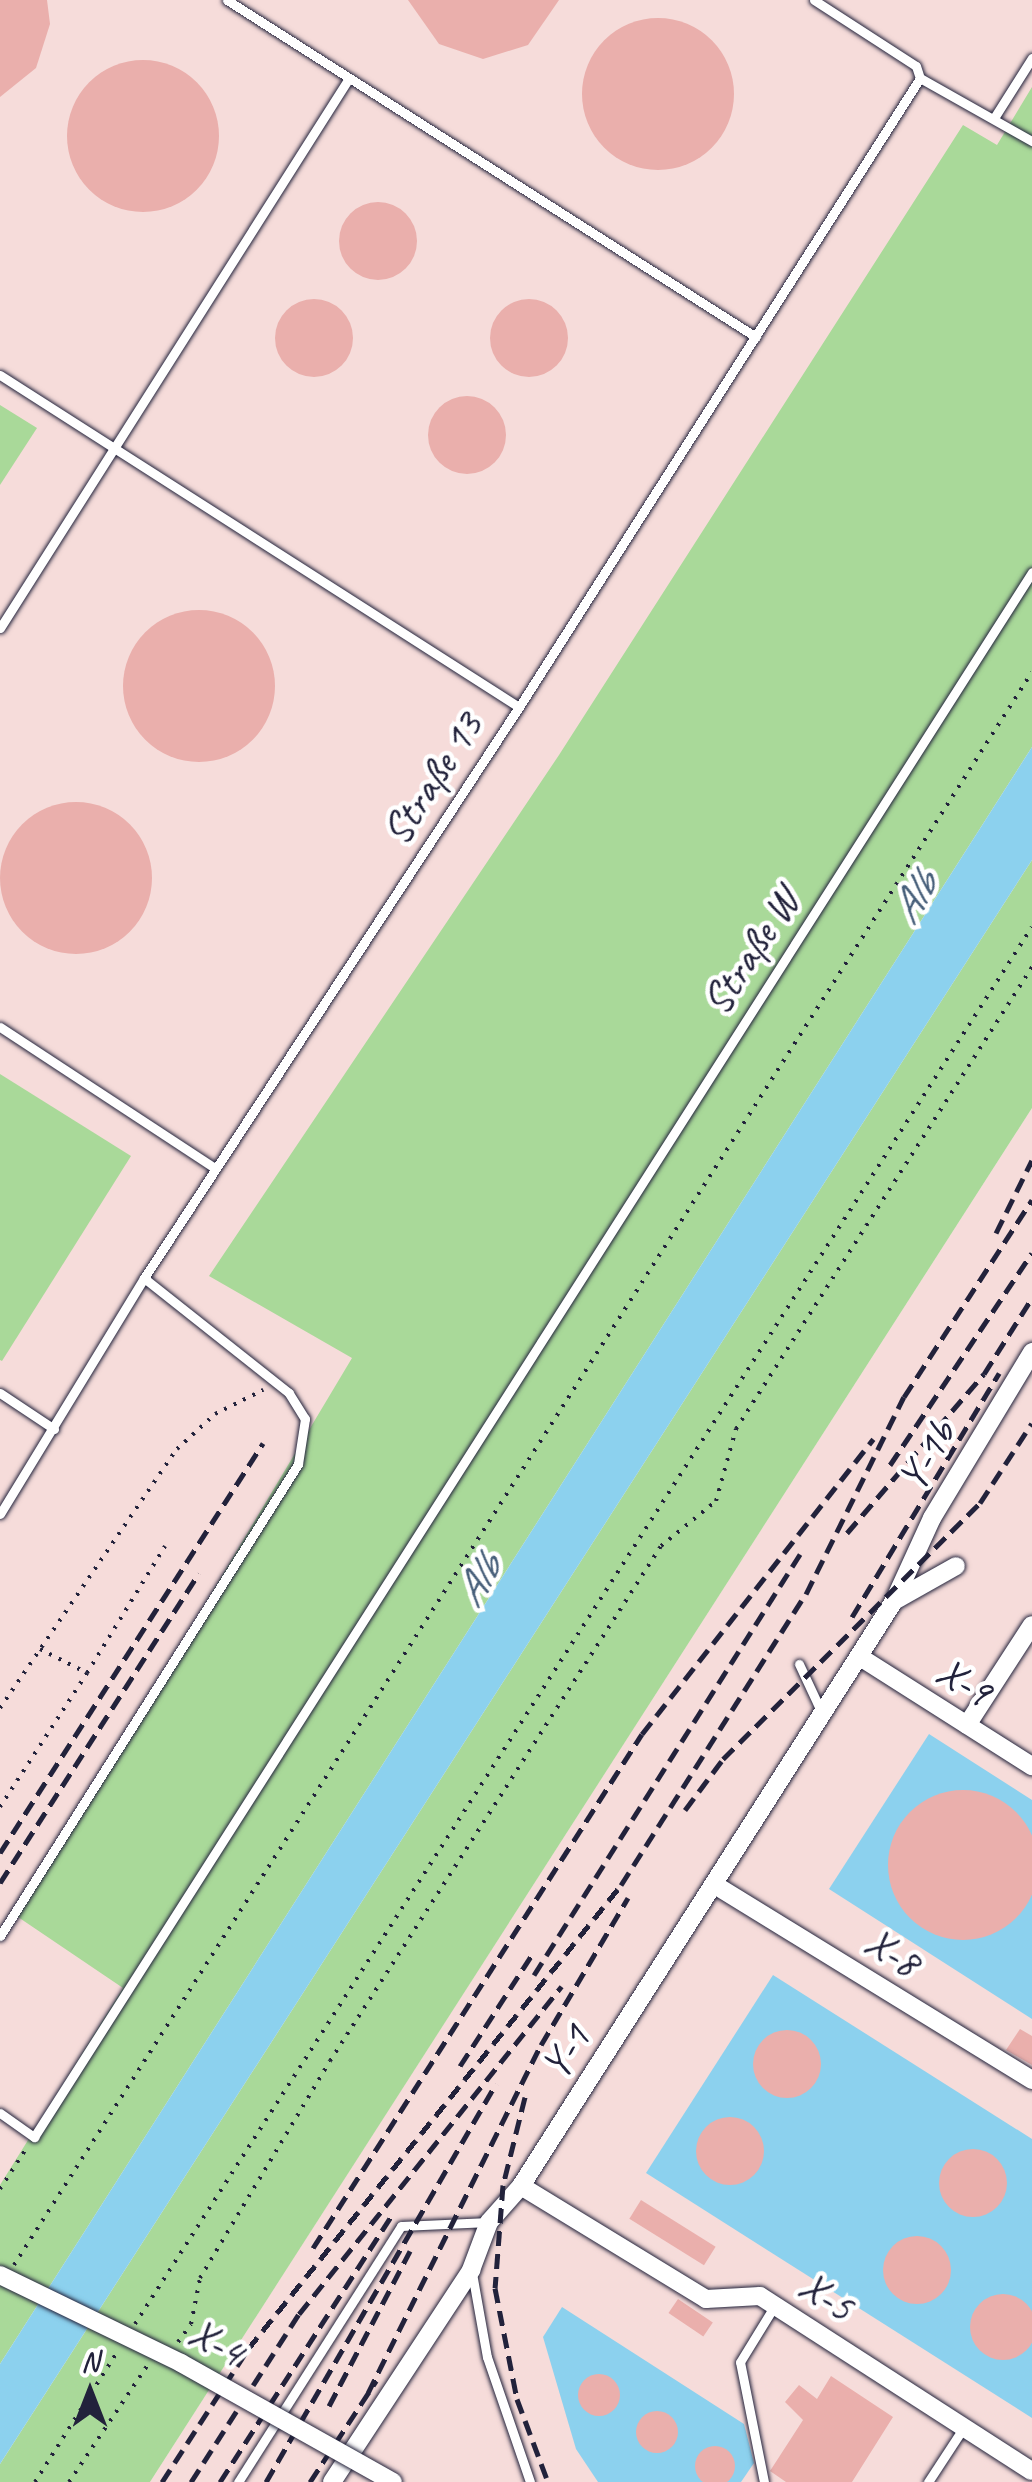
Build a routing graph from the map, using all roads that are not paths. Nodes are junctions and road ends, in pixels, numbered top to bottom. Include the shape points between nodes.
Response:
1 (227, 0) edge
2 (814, 0) edge
3 (1032, 58) edge
4 (349, 78) junction
5 (920, 78) junction
6 (994, 118) junction
7 (1032, 142) edge
8 (756, 337) junction
9 (0, 375) edge
10 (116, 450) junction
11 (1032, 572) edge
12 (0, 628) edge
13 (519, 708) junction
14 (0, 1027) edge
15 (215, 1168) junction
16 (144, 1278) junction
17 (1032, 1352) edge
18 (0, 1393) edge
19 (54, 1428) junction
20 (0, 1514) edge
21 (956, 1566) dead end
22 (894, 1601) junction
23 (1032, 1625) edge
24 (860, 1657) junction
25 (800, 1664) dead end
26 (823, 1715) junction
27 (967, 1725) junction
28 (1032, 1766) edge
29 (716, 1884) junction
30 (0, 1936) edge
31 (1032, 2080) edge
32 (0, 2113) edge
33 (521, 2186) junction
34 (489, 2222) junction
35 (471, 2270) junction
36 (5, 2273) edge
37 (775, 2305) junction
38 (964, 2427) junction
39 (1032, 2471) edge
40 (238, 2482) edge
41 (332, 2482) edge
42 (393, 2482) edge
43 (530, 2482) edge
44 (764, 2482) edge
45 (928, 2482) edge

1 - 4 lane
2 - 5 lane via 916,66
3 - 6 lane
4 - 8 lane
4 - 10 lane
5 - 6 lane
5 - 8 lane, Straße 13
6 - 7 lane
8 - 13 lane, Straße 13
9 - 10 lane
10 - 12 lane
10 - 13 lane
11 - 32 lane, Straße W via 34,2137
13 - 15 lane, Straße 13
14 - 15 lane
15 - 16 lane, Straße 13
16 - 19 lane, Straße 13
16 - 30 lane via 289,1392 305,1419 298,1464
17 - 22 street, Y-1b via 932,1518
18 - 19 lane
19 - 20 lane, Straße 13
21 - 22 street, Y-1b
22 - 24 street, Y-1b
23 - 27 street
24 - 26 street, Y-1
24 - 27 street, X-9
25 - 26 lane
26 - 29 street, Y-1
27 - 28 street, X-9
29 - 31 street, X-8
29 - 33 street, Y-1
33 - 34 street, Y-1
33 - 37 street, X-5 via 706,2299 760,2296
34 - 35 street, Y-1
34 - 40 lane via 401,2226
35 - 41 street, Y-1
35 - 43 lane via 488,2358
36 - 42 street, X-4, bridge
37 - 38 street, X-5
37 - 44 lane via 740,2362
38 - 39 street, X-5
38 - 45 lane

